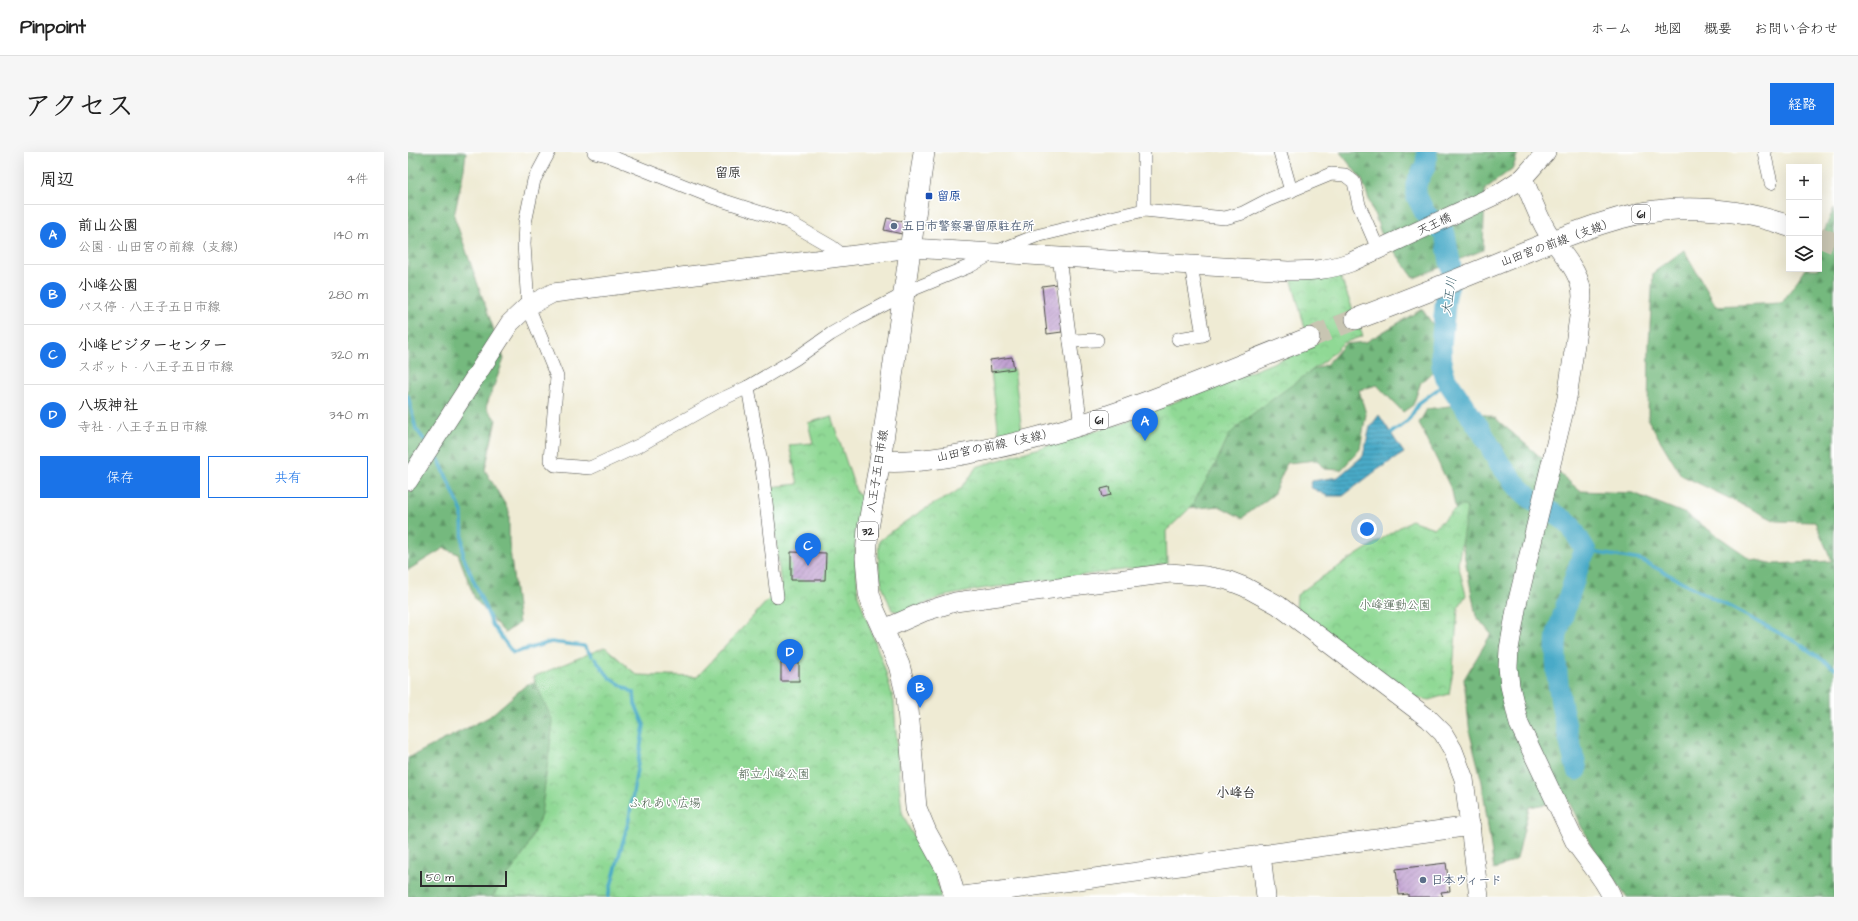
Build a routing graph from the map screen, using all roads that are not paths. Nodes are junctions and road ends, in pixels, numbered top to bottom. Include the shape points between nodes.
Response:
1 (549, 152) edge
2 (594, 152) edge
3 (924, 152) edge
4 (1144, 152) edge
5 (1280, 152) edge
6 (1546, 152) edge
7 (1764, 152) edge
8 (1523, 178) junction
9 (1771, 183) dead end
10 (1291, 191) junction
11 (1144, 210) junction
12 (1786, 225) edge
13 (1042, 234) junction
14 (1554, 241) junction
15 (1386, 246) junction
16 (911, 248) junction
17 (993, 253) junction
18 (844, 256) junction
19 (1051, 256) junction
20 (1191, 265) junction
21 (904, 294) junction
22 (528, 306) junction
23 (1356, 319) tunnel mouth
24 (1309, 338) tunnel mouth
25 (1178, 339) dead end
26 (1097, 340) dead end
27 (1070, 341) junction
28 (748, 387) junction
29 (1081, 426) junction
30 (880, 461) junction
31 (408, 481) edge
32 (777, 597) dead end
33 (882, 630) junction
34 (1471, 826) junction
35 (1261, 854) junction
36 (955, 897) edge
37 (1266, 897) edge
38 (1479, 897) edge
39 (1612, 897) edge

1 - 22 street via 534,180 525,223
2 - 18 street via 712,197 787,221
3 - 16 main road, 八王子五日市線 / 32
4 - 11 street
5 - 10 street
6 - 8 street, 天王橋
7 - 9 street
8 - 14 street via 1544,226
8 - 15 street, 天王橋 via 1504,191
10 - 11 street via 1243,213 1224,218
10 - 15 street via 1331,174 1345,175 1354,182 1359,205
11 - 13 street
12 - 14 main road, 山田宮の前線（支線） / 61 via 1724,210 1662,210 1622,218
13 - 17 street
13 - 19 street via 1039,244
14 - 23 main road, 山田宮の前線（支線） / 61
14 - 39 street via 1575,274 1582,290 1582,297 1567,398 1512,626 1508,649 1510,686 1519,724 1572,835 1585,857 1601,876
15 - 20 street, 天王橋 via 1344,265 1319,270 1288,271
16 - 17 street, 天王橋
16 - 18 street, 天王橋
16 - 21 main road, 八王子五日市線 / 32
17 - 19 street, 天王橋
17 - 21 street via 970,266
18 - 22 street, 天王橋 via 558,292 544,296
19 - 20 street, 天王橋
19 - 27 street
20 - 25 street via 1203,335
21 - 28 street via 831,334
21 - 30 main road, 八王子五日市線 / 32
22 - 28 street via 557,377 550,460 555,465 590,468 640,445
22 - 31 street, 天王橋 via 512,320
24 - 29 main road, 山田宮の前線（支線） / 61
26 - 27 street
27 - 29 street
28 - 32 street via 762,468
29 - 30 main road, 山田宮の前線（支線） / 61 via 970,453 917,461
30 - 33 main road, 八王子五日市線 / 32 via 868,528 866,558 870,593
33 - 34 street via 939,606 1021,592 1170,573 1227,580 1278,605 1429,719 1443,733 1464,779
33 - 36 main road, 八王子五日市線 / 32 via 900,665 907,697 916,808 948,872
34 - 35 street
34 - 38 street
35 - 36 street
35 - 37 street

